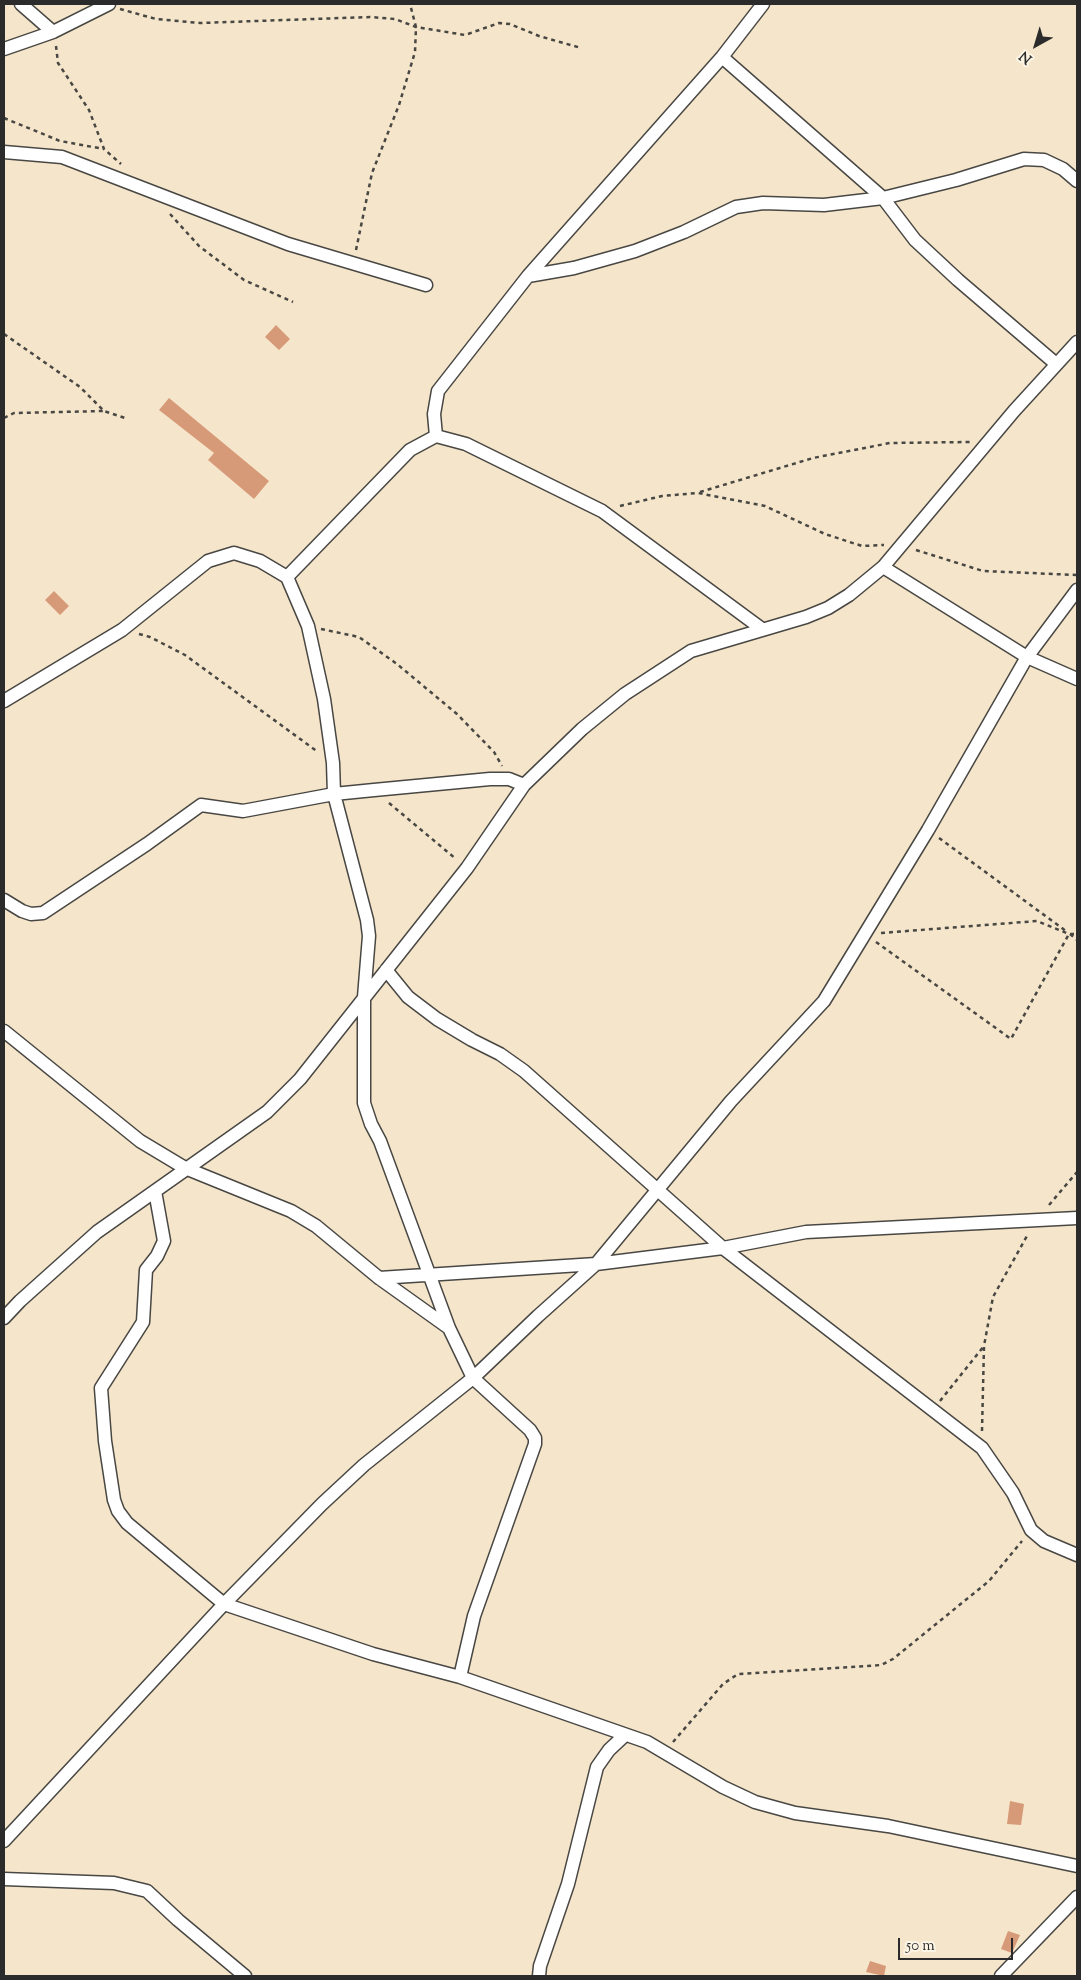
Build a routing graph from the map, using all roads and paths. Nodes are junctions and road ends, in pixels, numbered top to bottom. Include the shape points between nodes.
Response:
1 (21, 4) edge
2 (108, 4) edge
3 (410, 4) edge
4 (763, 4) edge
5 (416, 28) junction
6 (53, 32) junction
7 (581, 48) dead end
8 (4, 49) edge
9 (722, 58) junction
10 (4, 118) edge
11 (104, 149) dead end
12 (4, 152) edge
13 (1077, 181) edge
14 (882, 198) junction
15 (354, 264) junction
16 (528, 276) junction
17 (426, 285) dead end
18 (4, 334) edge
19 (1077, 342) edge
20 (1056, 363) junction
21 (104, 412) junction
22 (4, 418) edge
23 (128, 419) dead end
24 (436, 436) junction
25 (988, 442) junction
26 (698, 493) junction
27 (602, 511) junction
28 (902, 545) junction
29 (883, 568) junction
30 (1077, 575) edge
31 (287, 577) junction
32 (1077, 590) edge
33 (308, 626) junction
34 (762, 629) junction
35 (122, 630) junction
36 (1027, 657) junction
37 (1077, 679) edge
38 (4, 701) edge
39 (333, 763) junction
40 (509, 779) junction
41 (524, 785) junction
42 (374, 790) junction
43 (334, 794) junction
44 (928, 830) junction
45 (467, 868) junction
46 (4, 900) edge
47 (864, 934) junction
48 (1069, 934) junction
49 (1077, 934) edge
50 (1077, 940) edge
51 (386, 970) junction
52 (364, 997) junction
53 (4, 1031) edge
54 (186, 1168) junction
55 (1077, 1172) edge
56 (658, 1188) junction
57 (155, 1191) junction
58 (1077, 1218) edge
59 (1037, 1219) junction
60 (723, 1248) junction
61 (596, 1264) junction
62 (432, 1276) junction
63 (379, 1278) junction
64 (4, 1318) edge
65 (449, 1328) junction
66 (984, 1346) junction
67 (473, 1378) junction
68 (933, 1410) junction
69 (982, 1448) junction
70 (1031, 1530) junction
71 (1077, 1555) edge
72 (224, 1604) junction
73 (460, 1678) junction
74 (625, 1735) junction
75 (664, 1752) junction
76 (4, 1841) edge
77 (1077, 1866) edge
78 (4, 1879) edge
79 (1077, 1897) edge
80 (245, 1976) edge
81 (539, 1976) edge
82 (1001, 1976) edge

1 - 6 street
2 - 5 path via 156,19 200,23 370,17 395,20
2 - 6 street
3 - 5 path
4 - 9 street
5 - 7 path via 465,35 499,23 510,24
5 - 15 path via 415,52 399,105 372,173
6 - 8 street
9 - 14 street
9 - 16 street
10 - 11 path via 60,141
12 - 15 street via 62,157 288,244
13 - 14 street via 1063,169 1044,160 1024,159
14 - 16 street via 824,205 736,207 635,251 574,268
14 - 20 street via 915,240
15 - 17 street
16 - 24 street via 438,391 434,414
18 - 21 path via 80,387
19 - 20 street
20 - 25 street
21 - 22 path via 14,414
21 - 23 path
24 - 27 street via 466,444
24 - 31 street via 410,450
25 - 26 path via 890,444 813,458
25 - 28 street
26 - 27 path via 662,496
26 - 28 path via 765,506 825,534 862,546
27 - 34 street
28 - 29 street
28 - 30 path via 983,571
29 - 34 street via 828,608
29 - 36 street
31 - 33 street
31 - 35 street via 260,561 234,553 208,561
32 - 36 street
33 - 39 street via 324,699
33 - 40 path via 359,637 398,664 457,714 494,752
34 - 41 street via 691,651 671,662 582,729
35 - 38 street
35 - 39 path via 150,637 185,655
36 - 37 street
36 - 44 street
39 - 43 street
40 - 41 street
40 - 42 street
41 - 45 street
42 - 43 street
42 - 45 path
43 - 46 street via 253,810 201,805 43,913 31,914
43 - 52 street via 368,920
44 - 47 street
44 - 48 path
45 - 51 street
47 - 48 path via 1037,922
47 - 48 path via 1010,1039
47 - 56 street via 824,1001 730,1102
48 - 49 path
48 - 50 path
51 - 52 street
51 - 56 street via 408,997 436,1019 524,1071
52 - 54 street via 300,1079 267,1112
52 - 62 street via 364,1103
53 - 54 street via 116,1124
54 - 57 street
54 - 63 street via 291,1211 316,1226
55 - 59 path
56 - 60 street
56 - 61 street
57 - 64 street via 98,1232
57 - 72 street via 164,1242 146,1270 143,1322 101,1388 114,1500 127,1523
58 - 59 street
59 - 60 street via 806,1232
59 - 66 path via 993,1297
60 - 61 street
60 - 68 street
61 - 62 street
61 - 67 street
62 - 63 street
62 - 65 street
63 - 65 street
65 - 67 street
66 - 68 path
66 - 69 path
67 - 72 street via 364,1465
67 - 73 street via 530,1430 535,1444 474,1616
68 - 69 street
69 - 70 street via 1013,1493
70 - 71 street via 1044,1541
70 - 75 path via 989,1581 893,1660 880,1665 738,1674 723,1684
72 - 73 street via 373,1654
72 - 76 street
73 - 74 street
74 - 75 street
74 - 81 street via 597,1767 568,1884
75 - 77 street via 723,1787 755,1802 795,1814 888,1826
78 - 80 street via 114,1883 147,1891
79 - 82 street

